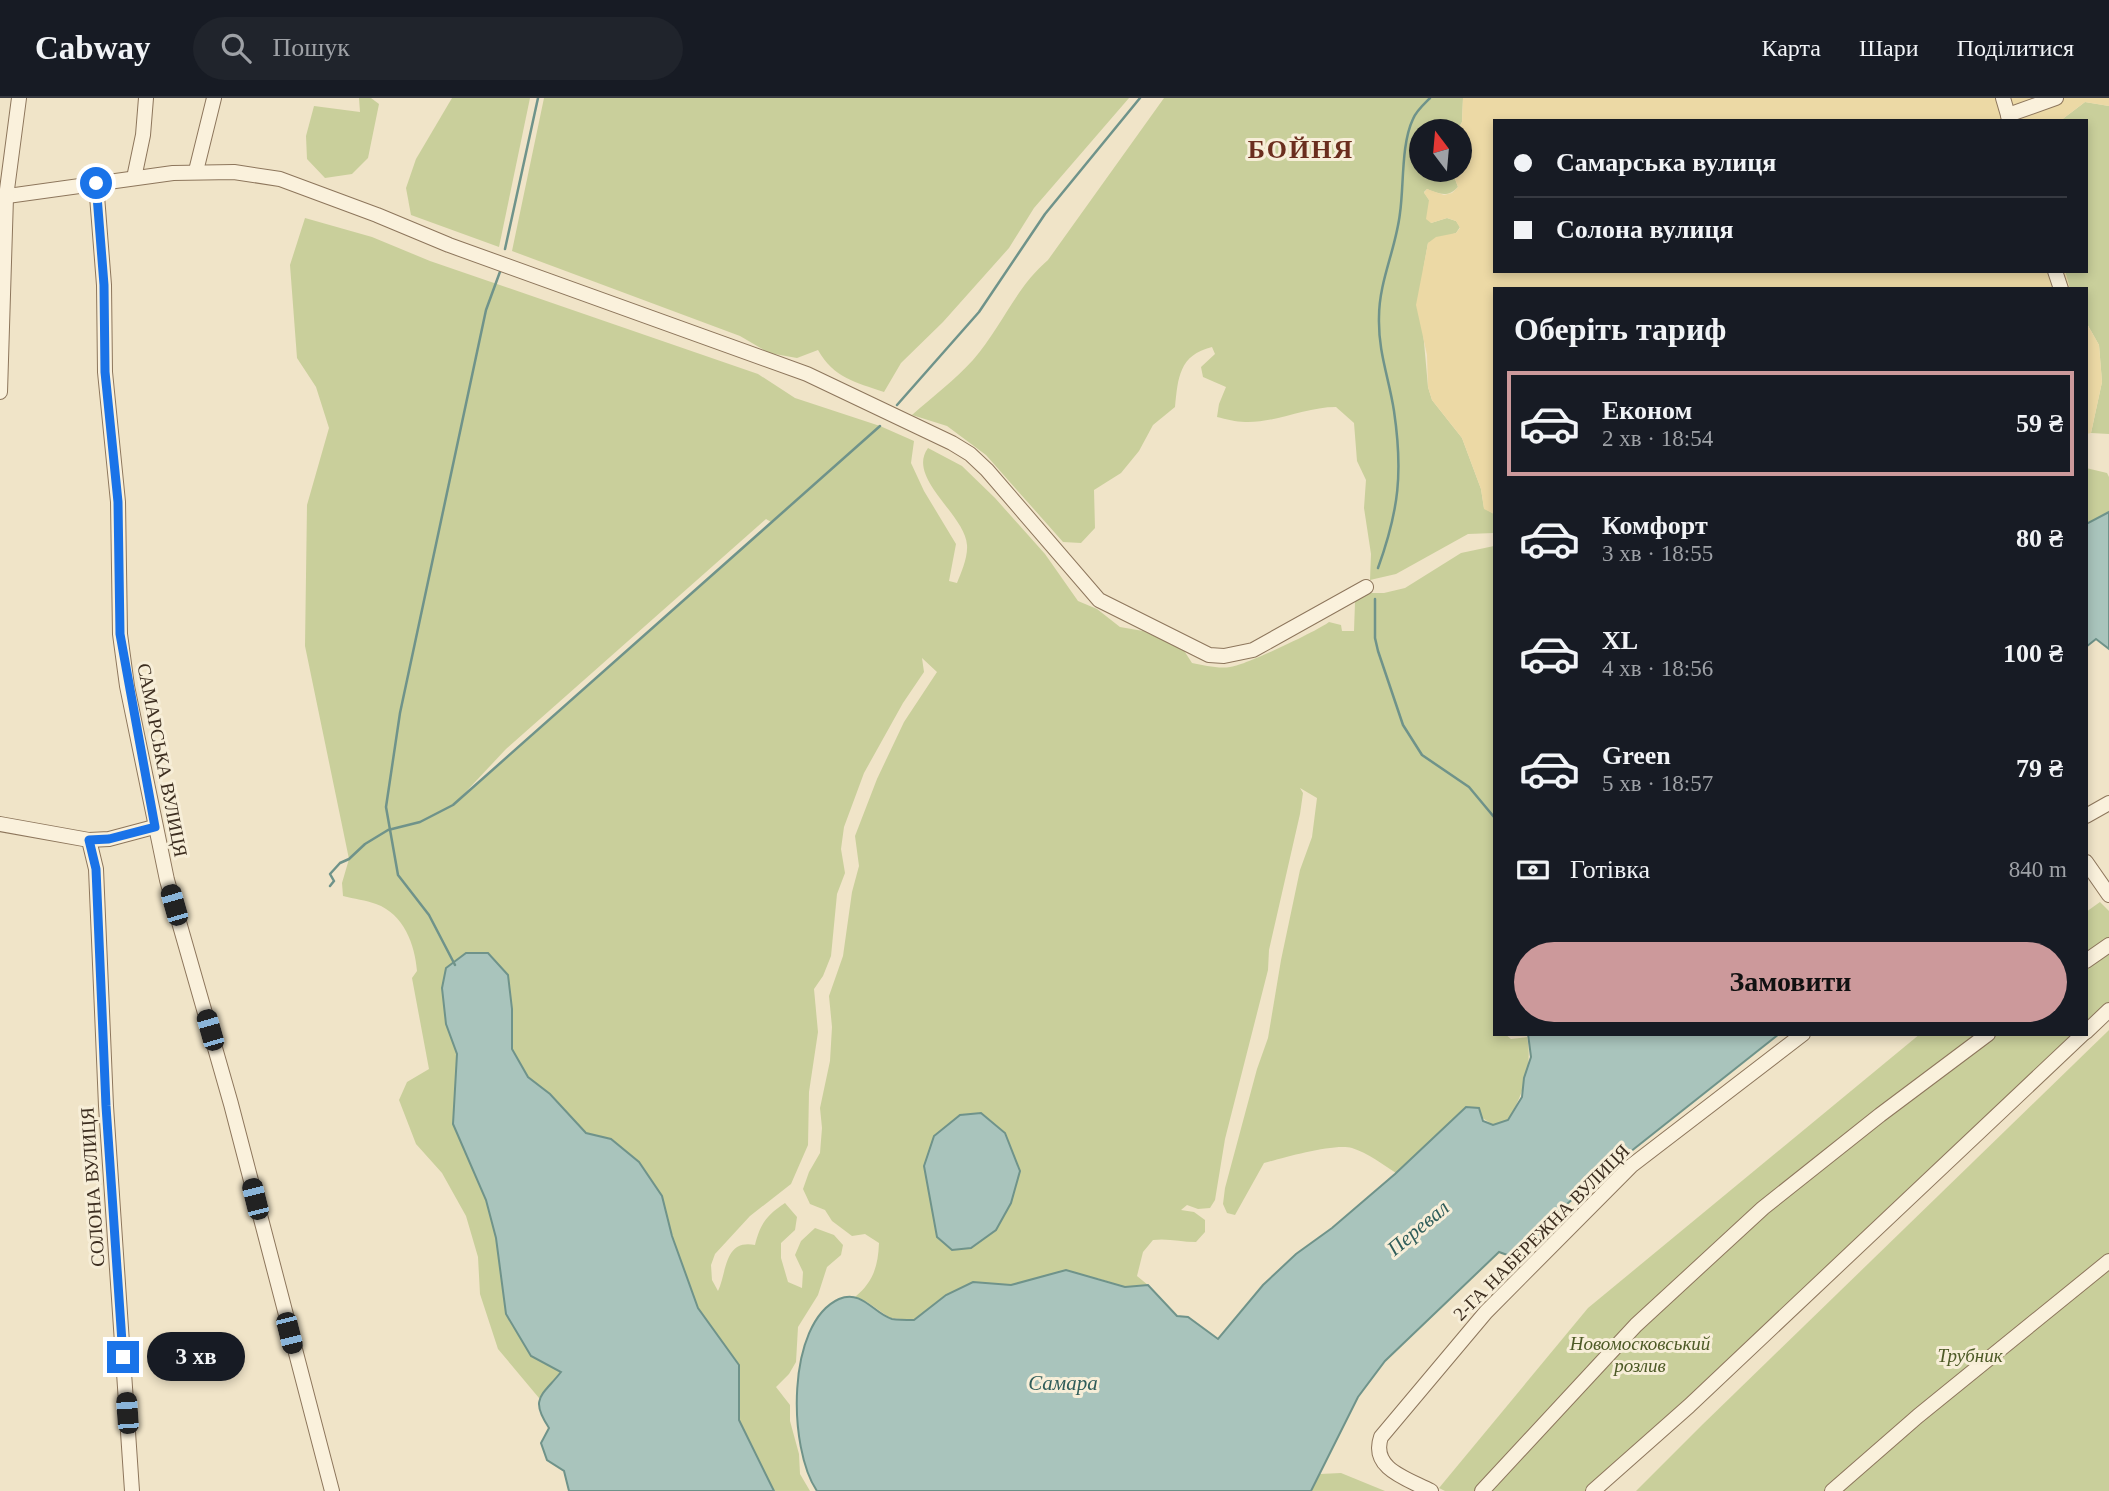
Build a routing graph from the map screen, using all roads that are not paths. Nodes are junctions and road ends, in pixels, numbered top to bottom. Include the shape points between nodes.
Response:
1 (19, 98) edge
2 (146, 98) edge
3 (214, 98) edge
4 (2003, 98) edge
5 (2056, 98) edge
6 (2009, 118) edge
7 (196, 171) junction
8 (134, 178) junction
9 (96, 183) junction
10 (3, 197) edge
11 (0, 392) edge
12 (1366, 587) dead end
13 (2109, 803) edge
14 (2088, 815) edge
15 (0, 824) edge
16 (155, 827) junction
17 (89, 840) junction
18 (2088, 865) edge
19 (2109, 895) edge
20 (2109, 945) edge
21 (2088, 960) edge
22 (2109, 1010) edge
23 (2088, 1030) edge
24 (1800, 1036) edge
25 (1985, 1036) edge
26 (2082, 1036) edge
27 (2109, 1261) edge
28 (327, 1490) edge
29 (132, 1491) edge
30 (1431, 1491) edge
31 (1482, 1491) edge
32 (1593, 1491) edge
33 (1832, 1491) edge

1 - 10 street
2 - 8 street
3 - 7 street
4 - 6 street
5 - 6 street
7 - 8 street
7 - 12 street via 280,179 807,374 933,433 970,454 987,470 1099,600 1209,655 1253,650
8 - 9 street
9 - 10 street
9 - 16 street, САМАРСЬКА ВУЛИЦЯ via 105,372 118,502 120,634
10 - 11 street
13 - 14 street
15 - 17 street
16 - 17 street
16 - 28 street, САМАРСЬКА ВУЛИЦЯ via 231,1104
17 - 29 street, СОЛОНА ВУЛИЦЯ via 96,869 106,1106
18 - 19 street
20 - 21 street
22 - 23 street
24 - 30 street, 2-ГА НАБЕРЕЖНА ВУЛИЦЯ via 1631,1166 1486,1312 1381,1437 1378,1447 1385,1467
25 - 31 street via 1763,1208 1636,1325
26 - 32 street
27 - 33 street

